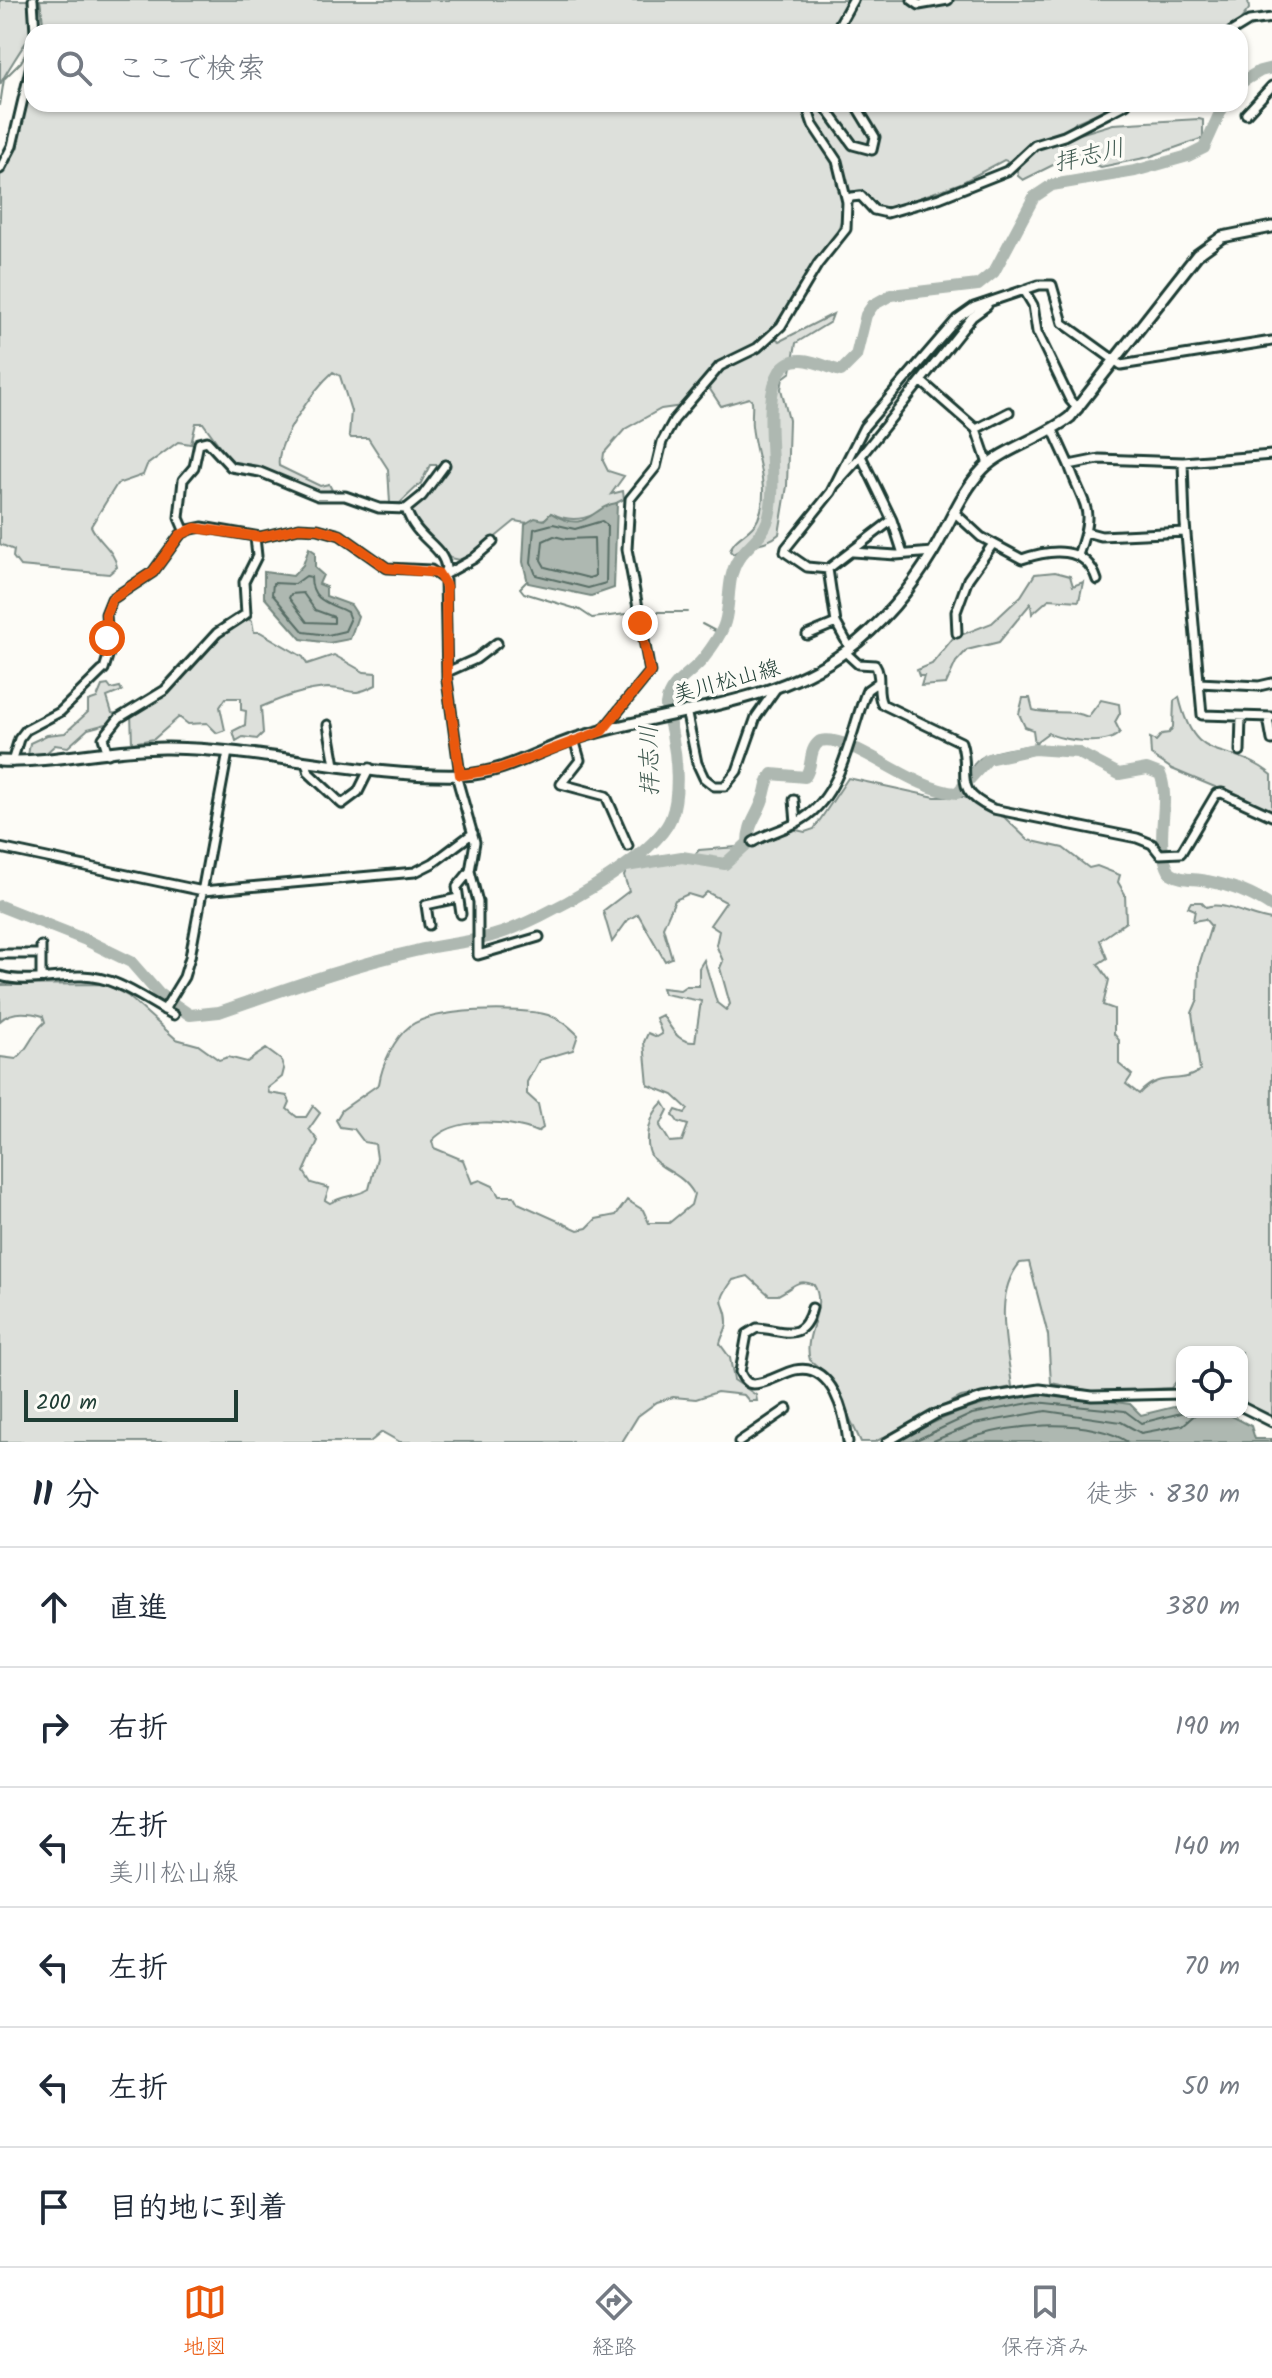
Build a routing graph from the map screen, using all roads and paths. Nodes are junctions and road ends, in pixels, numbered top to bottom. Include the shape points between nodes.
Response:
1 (33, 0) edge
2 (853, 0) edge
3 (912, 0) edge
4 (948, 0) edge
5 (1272, 18) edge
6 (34, 24) edge
7 (840, 24) edge
8 (1244, 24) edge
9 (1272, 86) edge
10 (24, 95) edge
11 (809, 112) edge
12 (829, 112) edge
13 (860, 112) edge
14 (1110, 112) edge
15 (1248, 112) edge
16 (0, 169) edge
17 (847, 202) junction
18 (1272, 227) edge
19 (1024, 290) junction
20 (995, 301) junction
21 (1272, 341) edge
22 (1116, 361) junction
23 (921, 381) junction
24 (1078, 409) junction
25 (1009, 412) dead end
26 (976, 429) junction
27 (1053, 430) junction
28 (1272, 455) edge
29 (861, 456) junction
30 (1183, 462) junction
31 (988, 464) junction
32 (445, 465) dead end
33 (1069, 465) junction
34 (834, 486) junction
35 (406, 509) junction
36 (955, 513) junction
37 (892, 520) junction
38 (185, 532) junction
39 (1086, 532) junction
40 (1185, 532) junction
41 (255, 537) junction
42 (493, 542) dead end
43 (993, 544) junction
44 (851, 552) junction
45 (933, 552) junction
46 (903, 554) junction
47 (1078, 555) junction
48 (828, 569) junction
49 (442, 576) junction
50 (1097, 580) dead end
51 (836, 623) junction
52 (957, 633) dead end
53 (807, 635) dead end
54 (497, 643) dead end
55 (848, 650) junction
56 (447, 672) junction
57 (877, 683) junction
58 (1199, 683) junction
59 (1272, 683) edge
60 (777, 687) junction
61 (681, 711) junction
62 (1241, 717) junction
63 (1270, 717) edge
64 (328, 725) dead end
65 (602, 731) junction
66 (574, 739) junction
67 (1272, 740) edge
68 (1240, 751) dead end
69 (228, 752) junction
70 (108, 754) junction
71 (0, 761) edge
72 (12, 762) junction
73 (306, 762) junction
74 (335, 765) junction
75 (370, 768) junction
76 (458, 775) junction
77 (794, 800) dead end
78 (1272, 816) edge
79 (796, 823) junction
80 (473, 833) junction
81 (753, 842) dead end
82 (628, 846) dead end
83 (0, 848) edge
84 (470, 871) junction
85 (203, 891) junction
86 (458, 898) junction
87 (461, 914) dead end
88 (426, 921) dead end
89 (539, 937) dead end
90 (0, 954) edge
91 (0, 976) edge
92 (41, 978) junction
93 (164, 1009) junction
94 (174, 1015) dead end
95 (812, 1308) dead end
96 (1176, 1394) edge
97 (787, 1409) dead end
98 (1248, 1410) edge
99 (1272, 1422) edge
100 (739, 1442) edge
101 (848, 1442) edge
102 (887, 1442) edge

1 - 6 street
2 - 7 street
3 - 4 street via 919,5
5 - 8 street
9 - 15 street
10 - 16 street via 12,146
11 - 17 street via 837,161
12 - 13 street via 853,145 872,150 875,137
14 - 17 street via 1035,145 1007,171 939,198 887,213 874,210 861,196
17 - 65 street via 846,229 781,326 757,348 713,373 668,428 656,467 633,493 627,549 650,672
18 - 22 main road, 美川松山線 via 1234,233 1202,250
19 - 20 street
19 - 22 street via 1055,287 1063,323
19 - 24 street via 1033,305 1037,332
20 - 23 street via 972,317
20 - 34 street via 965,312 922,360 854,439
21 - 22 street via 1125,365
22 - 24 main road, 美川松山線
23 - 26 street
23 - 29 street
24 - 27 main road, 美川松山線
25 - 26 street
26 - 31 street
27 - 31 main road, 美川松山線
27 - 33 street
28 - 30 street
29 - 34 street
29 - 37 street
30 - 33 street via 1099,459
30 - 40 street
31 - 36 main road, 美川松山線
32 - 35 street
33 - 39 street via 1087,502
34 - 48 street via 785,552 807,567
35 - 38 street via 318,496 260,472 231,467 203,441 183,480 179,518
35 - 49 street via 421,538 441,552 446,568
36 - 43 street
36 - 45 main road, 美川松山線
37 - 44 street
37 - 46 street
38 - 41 street via 202,527
38 - 72 street via 153,572 112,599 106,614 109,653 104,669 60,712 26,730
39 - 40 street
39 - 47 street
40 - 58 street
41 - 49 street via 299,528 328,531 387,568 431,570
41 - 70 street via 257,556 245,579 246,614 217,633 165,690 119,718 105,734
42 - 49 street
43 - 47 street via 1022,559 1046,552
43 - 52 street via 968,579 956,612
44 - 46 street
44 - 48 street
45 - 46 street
45 - 55 main road, 美川松山線 via 904,594
47 - 50 street via 1089,562
48 - 51 street
49 - 56 street
51 - 53 street
51 - 55 street
54 - 56 street
55 - 57 street via 858,664 875,665 880,673
55 - 60 main road, 美川松山線
56 - 76 street
57 - 78 street via 886,707 961,742 966,788 1003,812 1137,838 1164,854 1181,853 1216,794
57 - 79 street via 867,690 830,788
58 - 59 street
58 - 62 street via 1202,715
60 - 61 main road, 美川松山線
60 - 61 street via 756,717 737,771 725,786 714,786 701,771
61 - 65 main road, 美川松山線
62 - 63 street
62 - 68 street
63 - 67 street
64 - 74 street
65 - 66 main road, 美川松山線
66 - 76 main road, 美川松山線 via 499,769
66 - 82 street via 580,760 561,784 606,796
69 - 70 main road, 美川松山線 via 168,748
69 - 73 main road, 美川松山線
69 - 85 street
70 - 72 main road, 美川松山線
71 - 72 main road, 美川松山線
73 - 74 main road, 美川松山線
73 - 75 street via 309,773 342,804 358,792
74 - 75 main road, 美川松山線
75 - 76 main road, 美川松山線
76 - 80 street
77 - 79 street
79 - 81 street
80 - 84 street
80 - 85 street via 415,872
83 - 85 street
84 - 86 street via 457,887
84 - 89 street via 481,956
85 - 93 street via 190,957
86 - 87 street
86 - 88 street via 426,905
90 - 92 street via 41,950
91 - 92 street
92 - 93 street via 85,976 122,983
93 - 94 street
95 - 101 street via 795,1332 757,1328 747,1334 740,1372 754,1384 799,1369 819,1375 835,1394
96 - 102 street via 1092,1396 1040,1389 982,1398 936,1414
97 - 100 street
98 - 99 street

